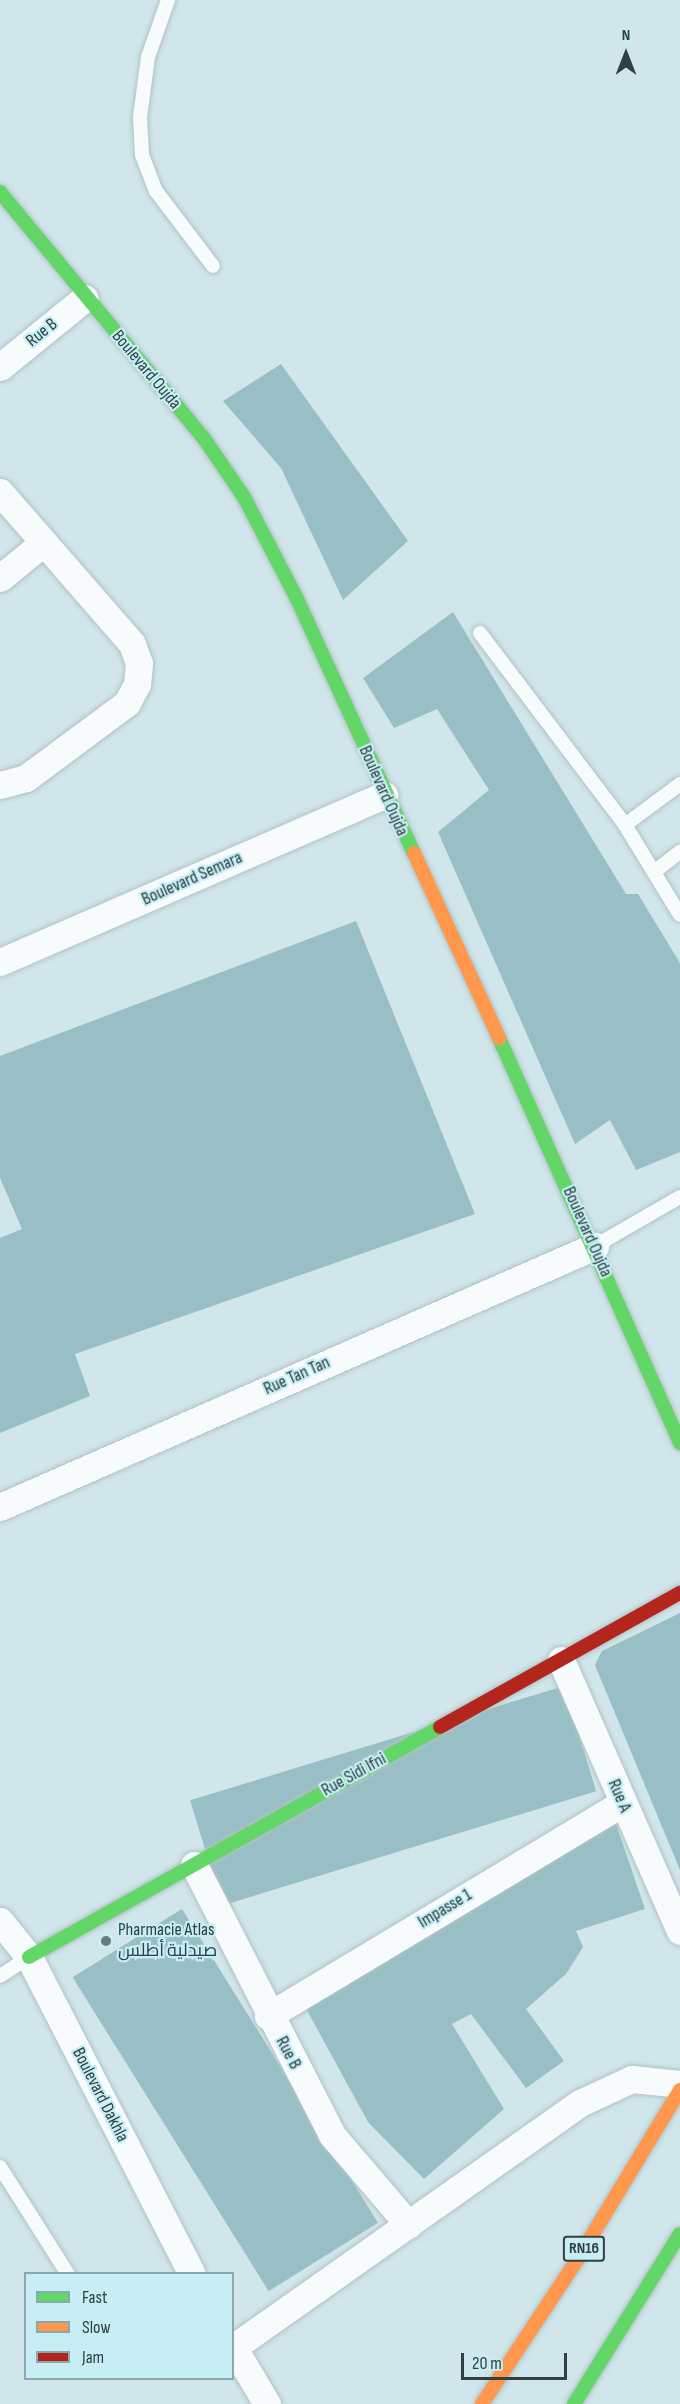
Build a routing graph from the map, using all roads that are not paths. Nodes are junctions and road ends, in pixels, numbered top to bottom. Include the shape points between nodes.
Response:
1 (168, 0) edge
2 (0, 192) edge
3 (213, 266) dead end
4 (85, 298) junction
5 (0, 368) edge
6 (0, 492) edge
7 (43, 543) junction
8 (0, 578) edge
9 (480, 633) dead end
10 (0, 784) edge
11 (680, 784) edge
12 (384, 795) junction
13 (625, 825) junction
14 (680, 852) edge
15 (654, 872) junction
16 (680, 915) edge
17 (0, 962) edge
18 (680, 1197) edge
19 (595, 1246) junction
20 (680, 1443) edge
21 (0, 1507) edge
22 (680, 1593) edge
23 (561, 1660) junction
24 (622, 1803) junction
25 (194, 1865) junction
26 (0, 1921) edge
27 (680, 1931) edge
28 (29, 1958) junction
29 (0, 1976) edge
30 (268, 2016) junction
31 (680, 2084) edge
32 (680, 2090) edge
33 (0, 2167) edge
34 (409, 2224) junction
35 (680, 2234) edge
36 (67, 2272) edge
37 (191, 2272) edge
38 (234, 2345) edge
39 (234, 2348) edge
40 (267, 2404) edge
41 (482, 2404) edge
42 (574, 2404) edge

1 - 3 lane via 148,57 140,117 142,155 156,191
2 - 4 main road, Boulevard Oujda
4 - 5 street, Rue B
4 - 12 main road, Boulevard Oujda via 203,437 244,497 297,599
6 - 7 street
7 - 8 street
7 - 10 street via 132,644 139,663 137,684 127,703 26,778
9 - 13 lane
11 - 13 lane
12 - 17 street, Boulevard Semara
12 - 19 main road, Boulevard Oujda
13 - 15 lane
14 - 15 lane
15 - 16 lane
18 - 19 lane
19 - 20 main road, Boulevard Oujda
19 - 21 street, Rue Tan Tan
22 - 23 main road, Rue Sidi Ifni
23 - 24 street, Rue A
23 - 25 main road, Rue Sidi Ifni
24 - 27 street, Rue A
24 - 30 street, Impasse 1
25 - 28 main road, Rue Sidi Ifni
25 - 30 street, Rue B
26 - 28 street, Boulevard Dakhla
28 - 29 lane
28 - 37 street, Boulevard Dakhla
30 - 34 street, Rue B via 332,2135
31 - 34 street via 654,2079 615,2084 580,2103
32 - 41 main road, RN16 via 577,2260
33 - 36 lane
34 - 38 street
35 - 42 main road
39 - 40 street

